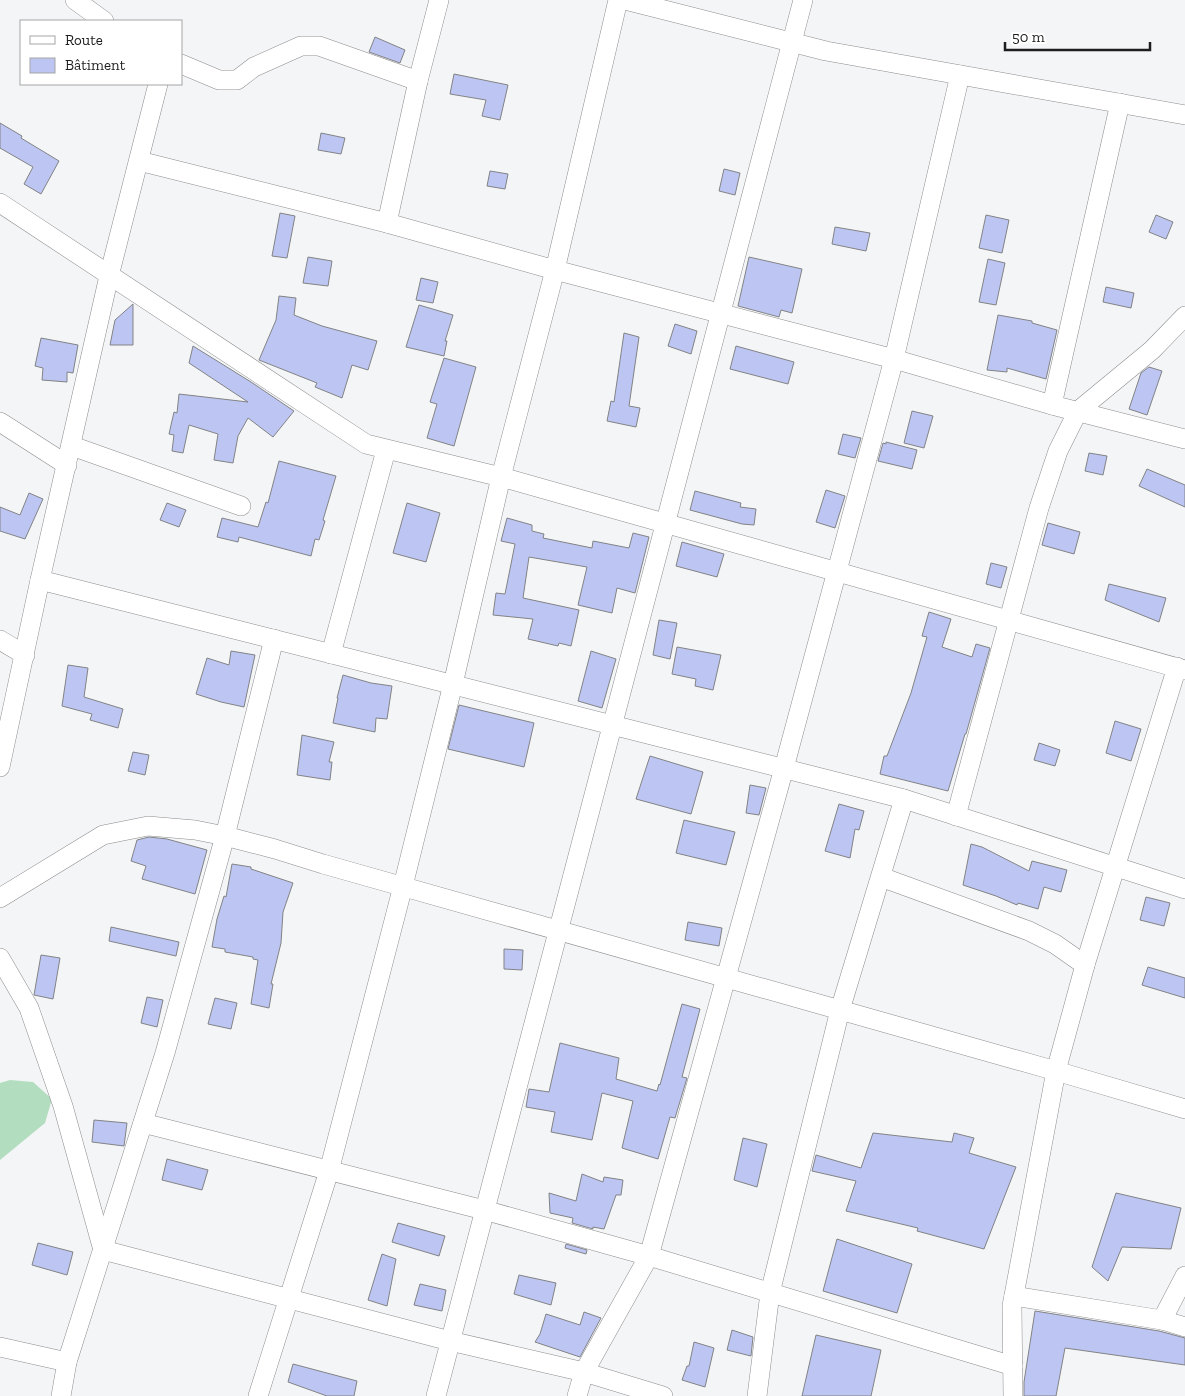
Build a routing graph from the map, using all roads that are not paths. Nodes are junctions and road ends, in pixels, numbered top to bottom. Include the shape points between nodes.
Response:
1 (75, 0) edge
2 (438, 0) edge
3 (618, 0) edge
4 (625, 0) edge
5 (803, 0) edge
6 (103, 20) edge
7 (793, 43) junction
8 (182, 64) edge
9 (960, 75) junction
10 (418, 82) junction
11 (158, 85) edge
12 (1120, 103) junction
13 (1185, 115) edge
14 (139, 161) junction
15 (0, 203) edge
16 (387, 223) junction
17 (556, 270) junction
18 (110, 276) junction
19 (721, 314) junction
20 (1185, 316) edge
21 (894, 359) junction
22 (1052, 405) junction
23 (1078, 411) junction
24 (0, 422) edge
25 (1185, 439) edge
26 (72, 446) junction
27 (386, 450) junction
28 (67, 465) junction
29 (501, 476) junction
30 (241, 506) dead end
31 (666, 523) junction
32 (838, 572) junction
33 (40, 580) junction
34 (1008, 620) junction
35 (274, 639) junction
36 (0, 640) edge
37 (331, 654) junction
38 (24, 655) junction
39 (1181, 669) edge
40 (453, 684) junction
41 (8, 689) edge
42 (612, 725) junction
43 (0, 767) edge
44 (784, 768) junction
45 (904, 799) junction
46 (956, 816) junction
47 (226, 836) junction
48 (1116, 866) junction
49 (880, 877) junction
50 (403, 886) junction
51 (1185, 889) edge
52 (0, 898) edge
53 (558, 930) junction
54 (0, 958) edge
55 (1085, 966) junction
56 (727, 978) junction
57 (840, 1010) junction
58 (1056, 1071) junction
59 (1185, 1109) edge
60 (143, 1124) junction
61 (329, 1171) junction
62 (484, 1210) junction
63 (103, 1250) junction
64 (649, 1256) junction
65 (1185, 1276) edge
66 (770, 1293) junction
67 (1014, 1296) junction
68 (288, 1298) junction
69 (1162, 1320) junction
70 (1185, 1327) edge
71 (450, 1341) junction
72 (0, 1347) edge
73 (67, 1362) junction
74 (1013, 1366) junction
75 (584, 1372) junction
76 (61, 1396) edge
77 (258, 1396) edge
78 (436, 1396) edge
79 (577, 1396) edge
80 (663, 1396) edge
81 (757, 1396) edge
82 (1013, 1396) edge

1 - 6 street
2 - 10 street
3 - 17 street
4 - 7 street
5 - 7 street
7 - 9 street
7 - 19 street
8 - 10 street via 220,80 237,80 254,67 301,46 320,46
9 - 12 street
9 - 21 street
10 - 16 street
11 - 14 street
12 - 13 street
12 - 22 street
14 - 16 street
14 - 18 street
15 - 18 street
16 - 17 street
17 - 19 street
17 - 29 street
18 - 26 street
18 - 27 street via 348,433 366,444
19 - 21 street
19 - 31 street
20 - 23 street via 1152,350
21 - 22 street
21 - 32 street
22 - 23 street
23 - 25 street
23 - 34 street via 1058,451
24 - 28 street
26 - 28 street
26 - 30 street
27 - 29 street
27 - 37 street
28 - 33 street
29 - 31 street
29 - 40 street
31 - 32 street
31 - 42 street
32 - 34 street
32 - 44 street
33 - 35 street
33 - 38 street
34 - 39 street
34 - 46 street
35 - 37 street
35 - 47 street
36 - 38 street
37 - 40 street
38 - 41 street
39 - 48 street
40 - 42 street
40 - 50 street
41 - 43 street
42 - 44 street
42 - 53 street
44 - 45 street
44 - 56 street
45 - 46 street
45 - 49 street
46 - 48 street
47 - 50 street
47 - 52 street via 148,826 103,835
47 - 60 street
48 - 51 street
48 - 55 street
49 - 55 street via 1029,931 1055,944
49 - 57 street
50 - 53 street
50 - 61 street
53 - 56 street
53 - 62 street
54 - 63 street via 29,1008 60,1097
55 - 58 street
56 - 57 street
56 - 64 street
57 - 58 street
57 - 66 street
58 - 59 street
58 - 67 street
60 - 61 street
60 - 63 street
61 - 62 street
61 - 68 street
62 - 64 street
62 - 71 street
63 - 68 street
63 - 73 street
64 - 66 street
64 - 75 street
65 - 69 street
66 - 74 street
66 - 81 street
67 - 69 street
67 - 74 street
68 - 71 street
68 - 77 street
69 - 70 street
71 - 75 street
71 - 78 street
72 - 73 street
73 - 76 street
74 - 82 street
75 - 79 street
75 - 80 street

